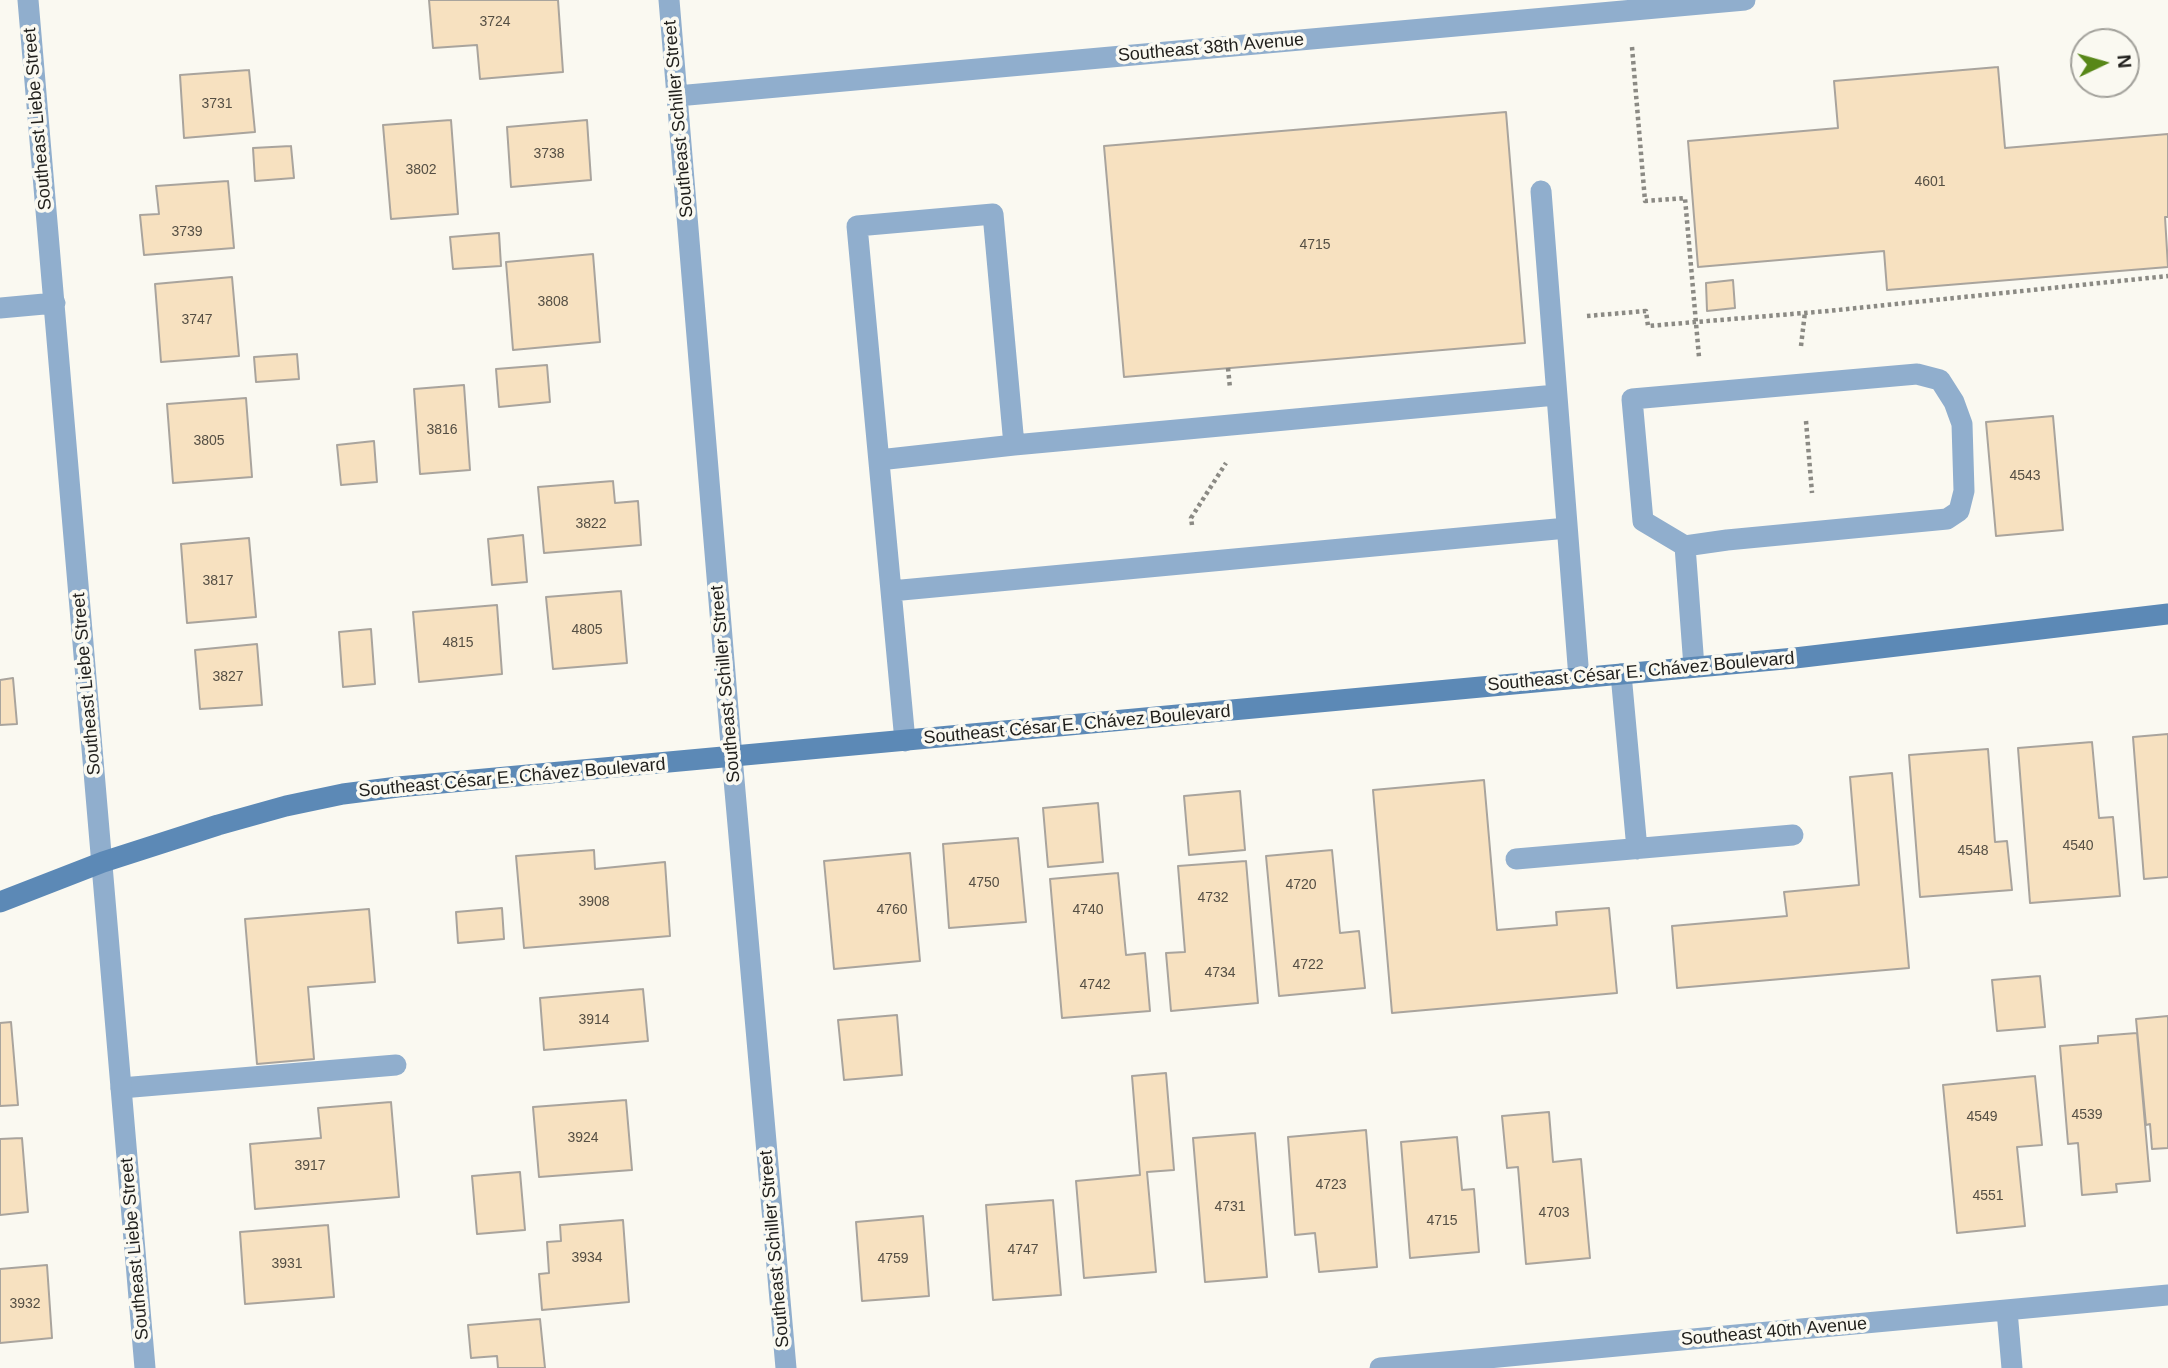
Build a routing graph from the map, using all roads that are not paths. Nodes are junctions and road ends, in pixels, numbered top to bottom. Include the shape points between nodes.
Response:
1 (28, 0) edge
2 (669, 0) edge
3 (1745, 0) edge
4 (1567, 8) edge
5 (677, 96) junction
6 (1541, 191) dead end
7 (55, 303) junction
8 (0, 308) edge
9 (1556, 395) junction
10 (1014, 445) junction
11 (879, 460) junction
12 (1567, 528) junction
13 (1685, 546) junction
14 (891, 591) junction
15 (2168, 614) edge
16 (1694, 667) junction
17 (1621, 674) junction
18 (1579, 678) junction
19 (905, 741) junction
20 (732, 757) junction
21 (1793, 835) dead end
22 (1637, 849) junction
23 (1516, 859) dead end
24 (103, 862) junction
25 (0, 902) edge
26 (396, 1065) dead end
27 (121, 1088) junction
28 (2168, 1295) edge
29 (2007, 1311) junction
30 (145, 1368) edge
31 (786, 1368) edge
32 (1380, 1368) edge
33 (2012, 1368) edge

1 - 7 street, Southeast Liebe Street
2 - 5 street, Southeast Schiller Street
3 - 4 street, Southeast 38th Avenue
4 - 5 street, Southeast 38th Avenue
5 - 20 street, Southeast Schiller Street
6 - 9 street
7 - 8 street
7 - 24 street, Southeast Liebe Street
9 - 10 street
9 - 12 street
10 - 11 street
10 - 11 street via 993,214 857,226
11 - 14 street
12 - 14 street
12 - 18 street
13 - 13 street via 1947,519 1959,511 1964,491 1962,424 1954,402 1940,380 1917,374 1632,399 1643,521
13 - 16 street
14 - 19 street
15 - 16 main road, Southeast César E. Chávez Boulevard
16 - 17 main road, Southeast César E. Chávez Boulevard
17 - 18 main road, Southeast César E. Chávez Boulevard
17 - 22 street
18 - 19 main road, Southeast César E. Chávez Boulevard
19 - 20 main road, Southeast César E. Chávez Boulevard
20 - 24 main road, Southeast César E. Chávez Boulevard via 343,794 218,825
20 - 31 street, Southeast Schiller Street
21 - 22 street
22 - 23 street
24 - 25 main road, Southeast César E. Chávez Boulevard
24 - 27 street, Southeast Liebe Street
26 - 27 street
27 - 30 street, Southeast Liebe Street
28 - 29 street, Southeast 40th Avenue
29 - 32 street, Southeast 40th Avenue
29 - 33 street

